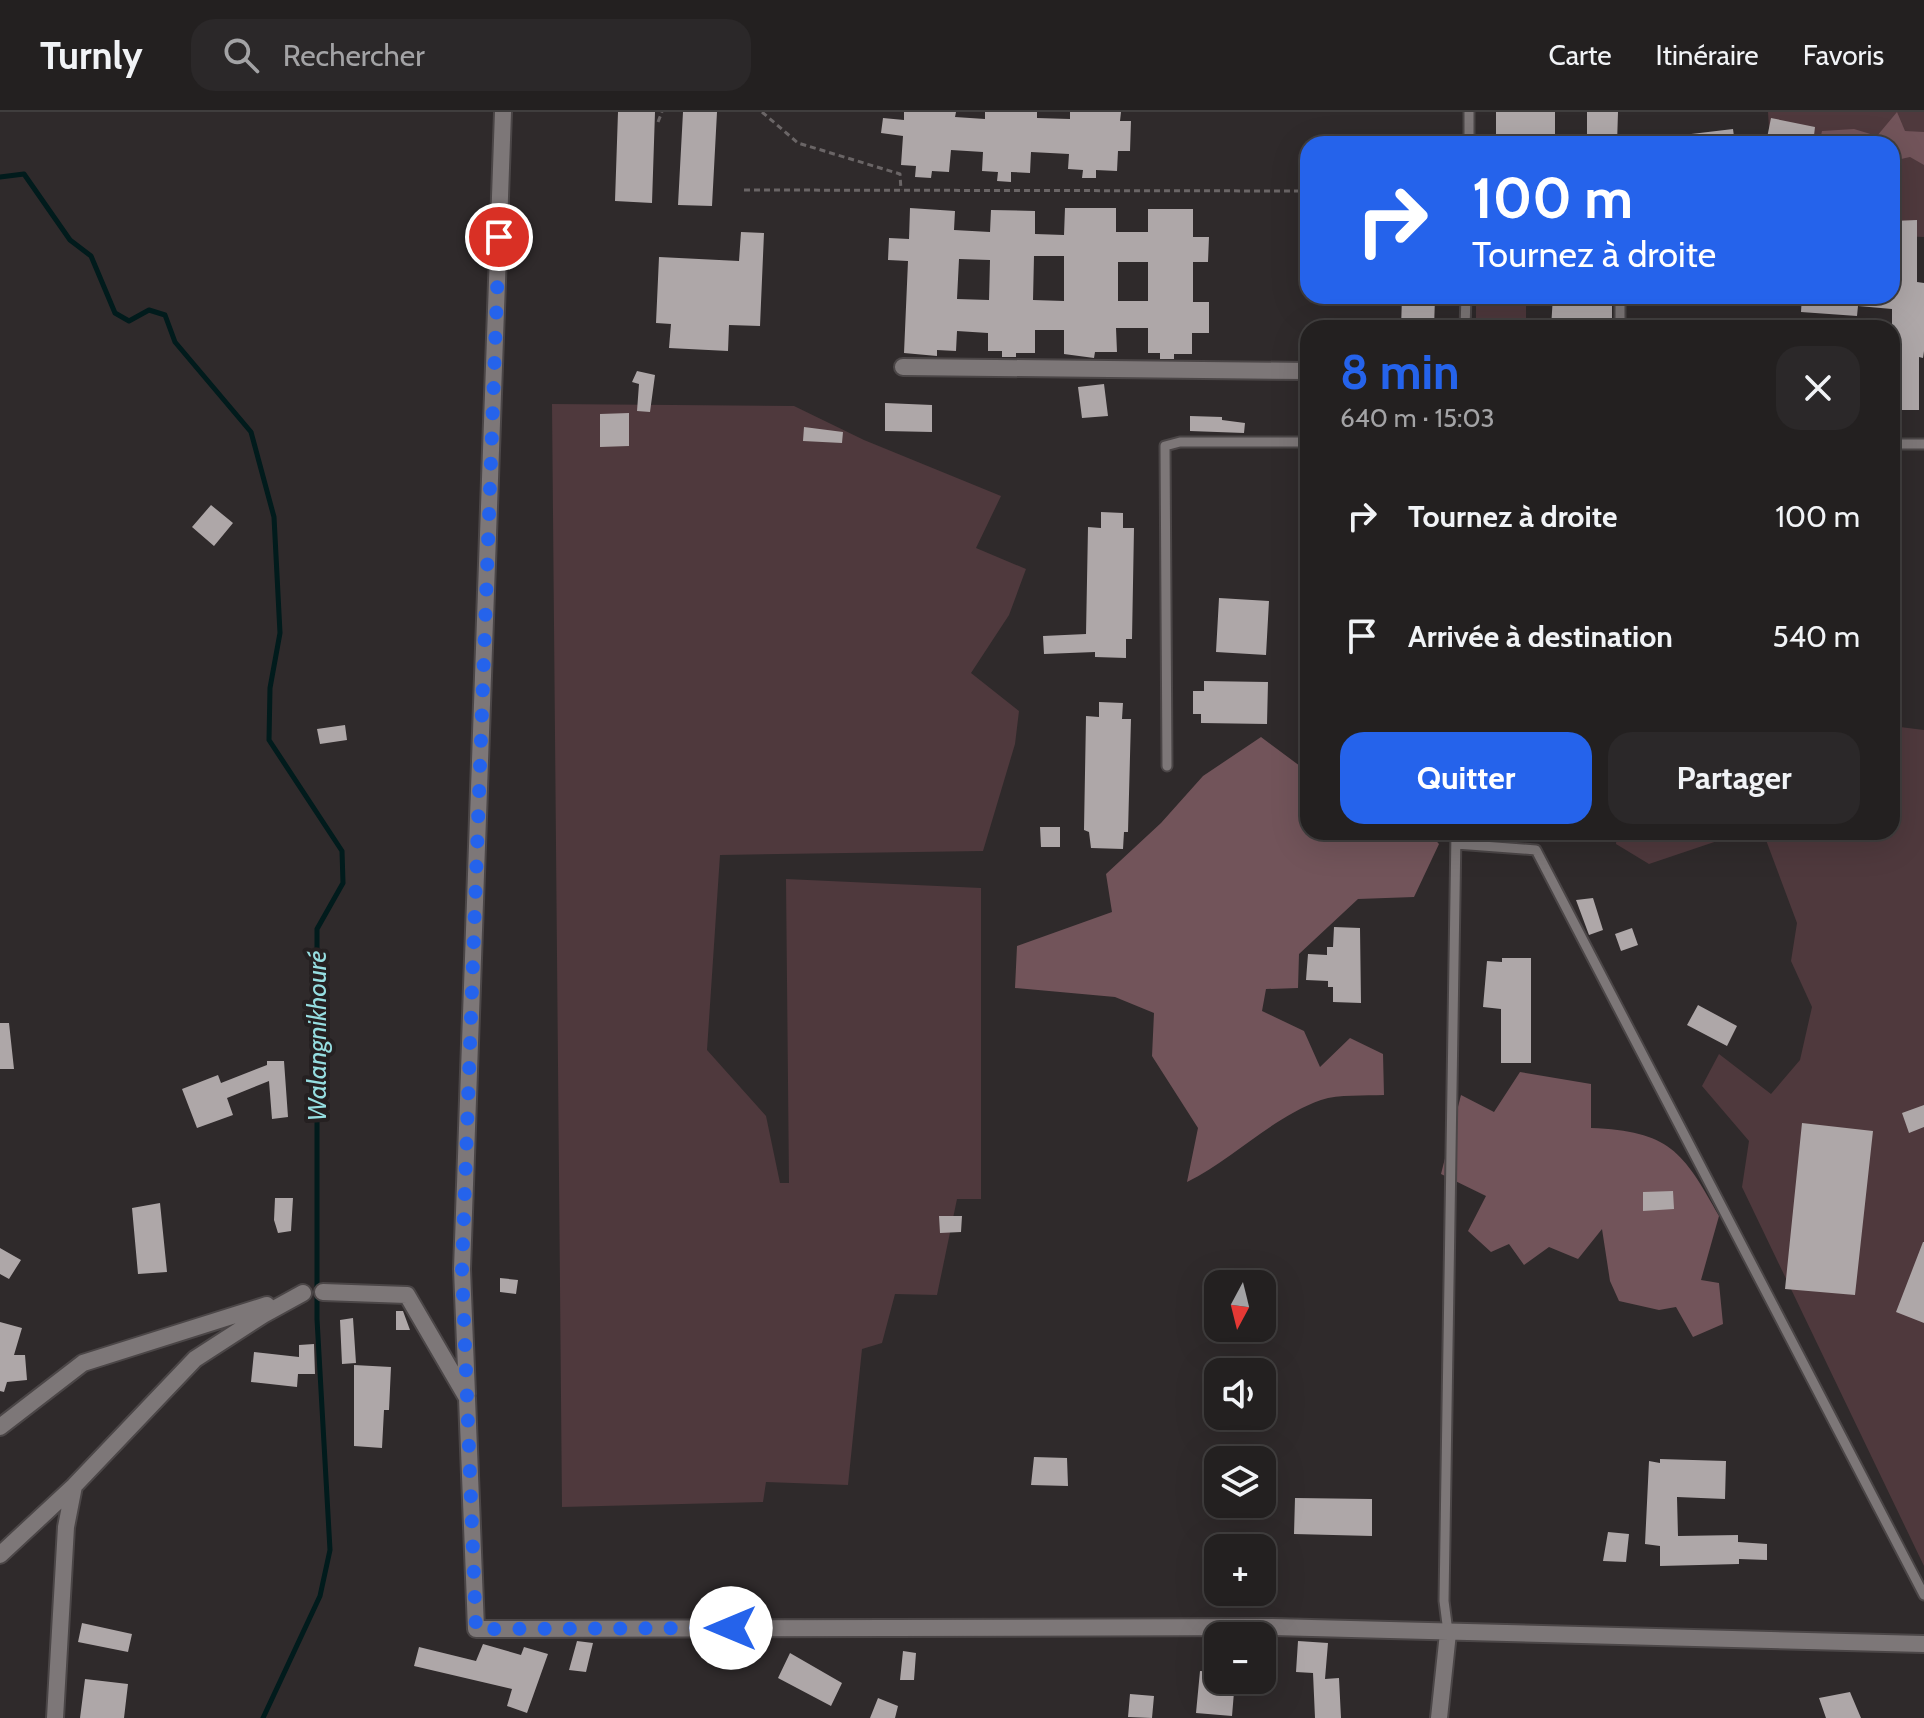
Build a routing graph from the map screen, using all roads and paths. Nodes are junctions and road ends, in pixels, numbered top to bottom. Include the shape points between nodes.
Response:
1 (503, 112) edge
2 (662, 112) edge
3 (762, 112) edge
4 (1469, 112) edge
5 (658, 122) dead end
6 (1469, 136) edge
7 (744, 190) dead end
8 (901, 190) junction
9 (1300, 191) edge
10 (903, 367) dead end
11 (1300, 371) edge
12 (1300, 442) edge
13 (1900, 444) edge
14 (1924, 444) edge
15 (1167, 766) dead end
16 (1456, 840) edge
17 (1456, 844) junction
18 (323, 1292) dead end
19 (467, 1398) junction
20 (0, 1427) edge
21 (74, 1486) junction
22 (0, 1555) edge
23 (1924, 1595) edge
24 (1448, 1633) junction
25 (1924, 1644) edge
26 (55, 1718) edge
27 (1439, 1718) edge

1 - 19 street via 462,1269
2 - 5 path
3 - 8 path via 798,143 900,174
4 - 6 lane
7 - 8 path
8 - 9 path
10 - 11 street
12 - 15 lane via 1165,446
13 - 14 lane
16 - 17 lane
17 - 23 lane via 1536,850
17 - 24 lane via 1444,1601
18 - 19 street via 407,1295
19 - 24 street via 476,1629 1273,1627
20 - 21 street via 83,1363 303,1293 195,1359
21 - 22 street
21 - 26 street via 66,1527
24 - 25 street
24 - 27 street

